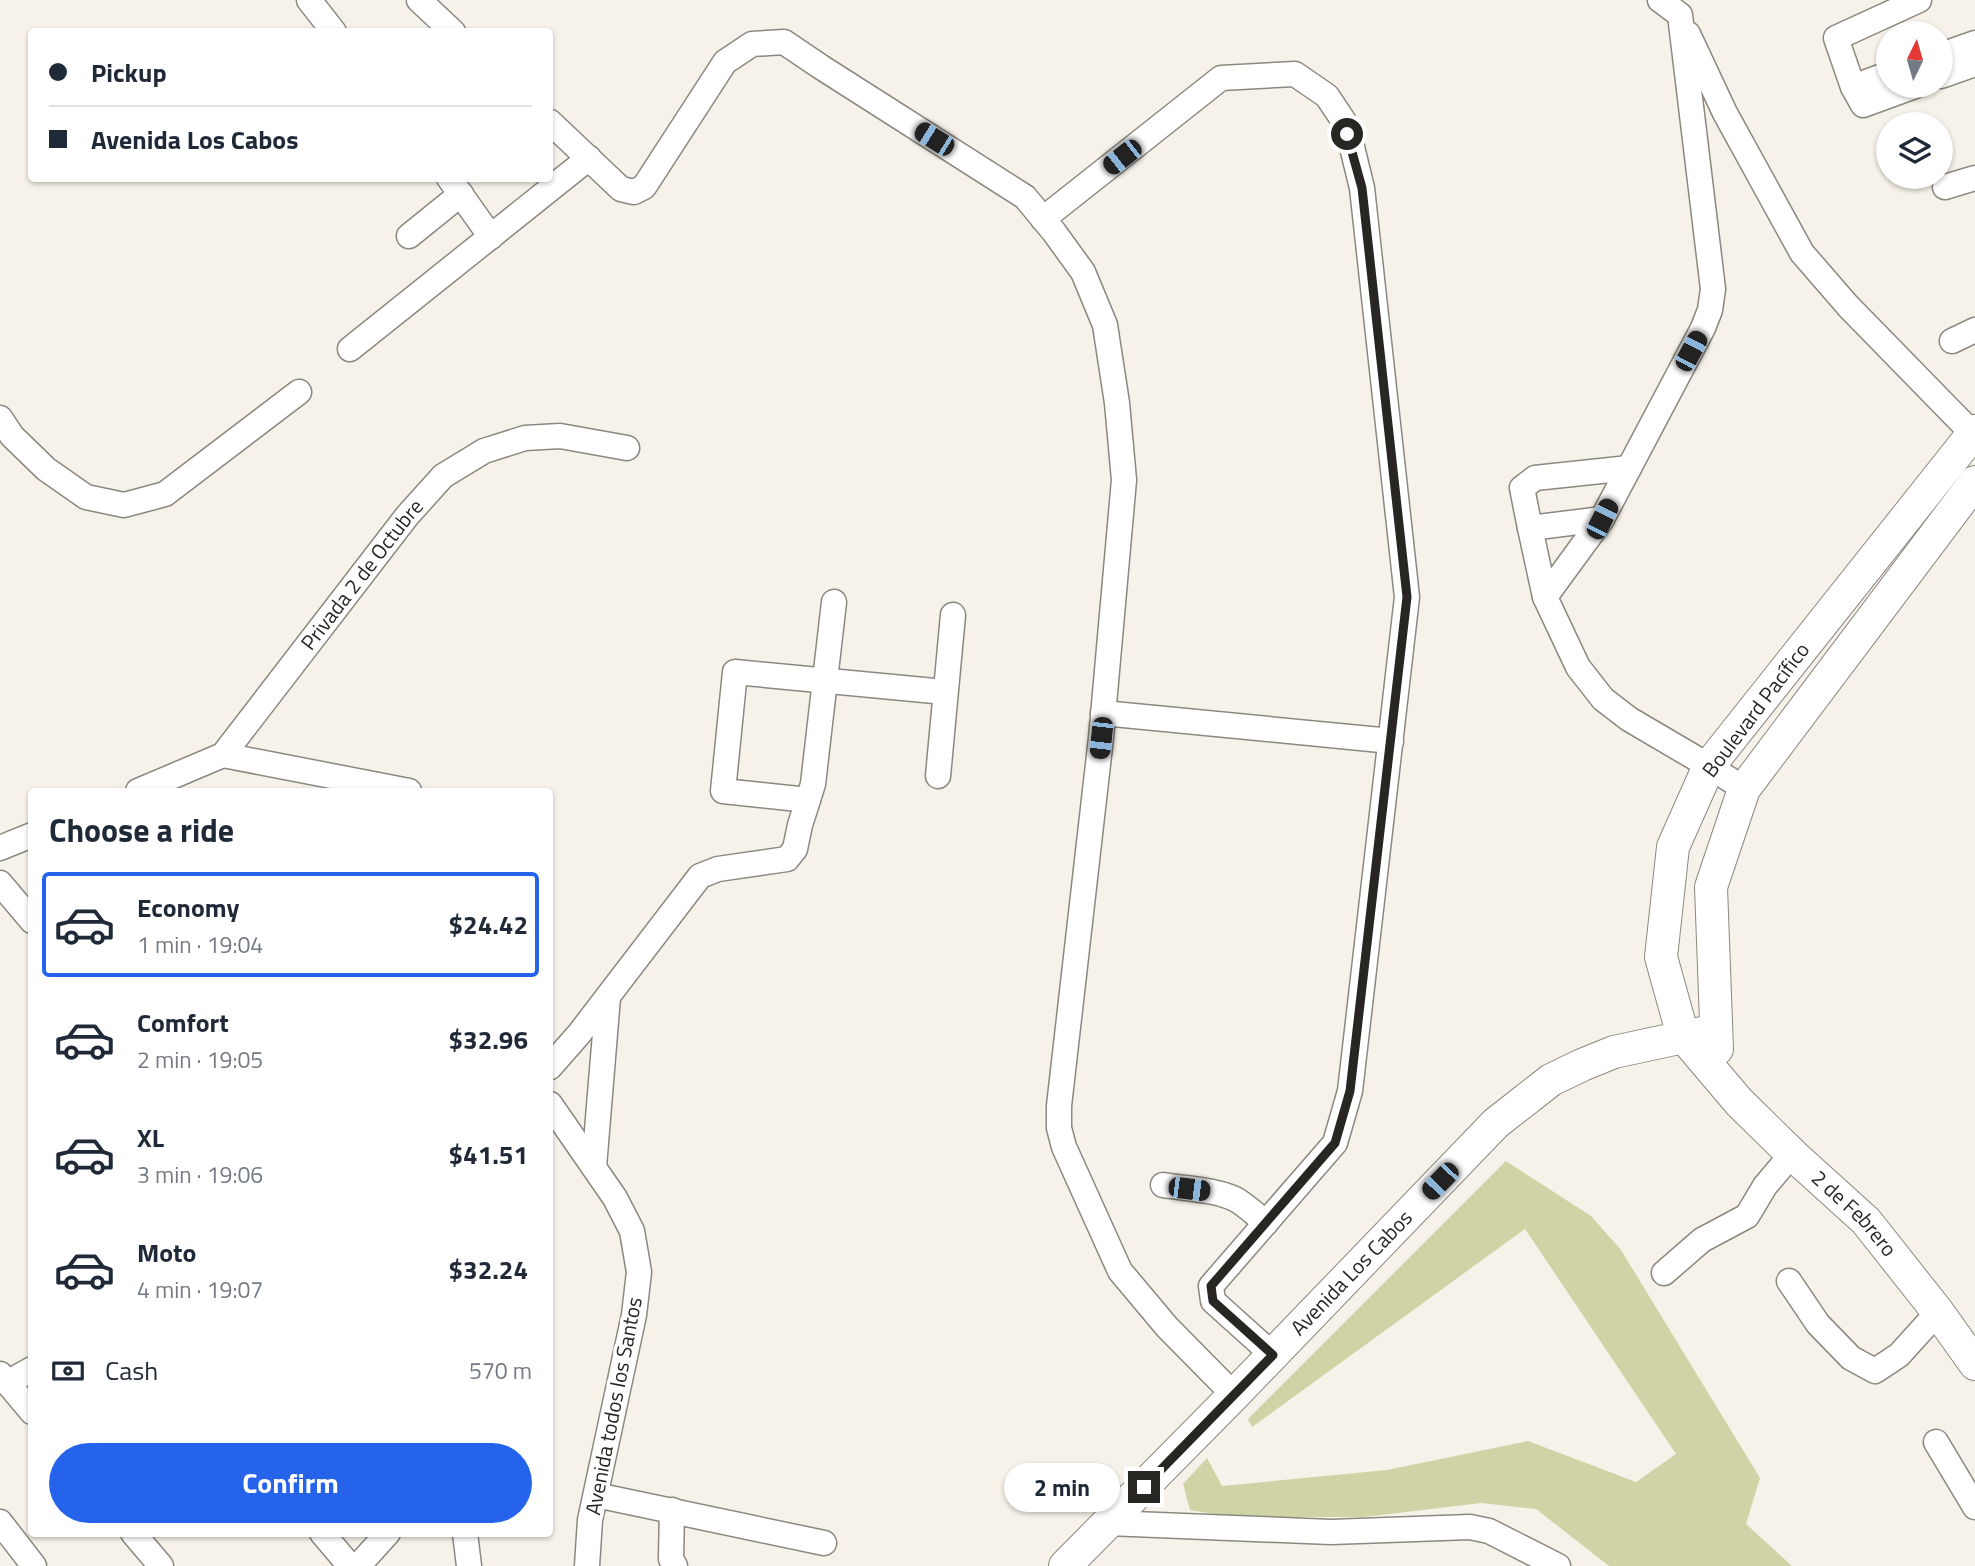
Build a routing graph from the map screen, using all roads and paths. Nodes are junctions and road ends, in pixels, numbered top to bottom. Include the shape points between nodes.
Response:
1 (309, 0) edge
2 (419, 0) edge
3 (1919, 0) edge
4 (1670, 7) edge
5 (331, 28) edge
6 (449, 28) edge
7 (1975, 43) edge
8 (1953, 51) edge
9 (1975, 64) edge
10 (1953, 72) edge
11 (1876, 78) edge
12 (1853, 87) junction
13 (1882, 98) edge
14 (553, 124) edge
15 (589, 159) junction
16 (1975, 178) edge
17 (1953, 185) edge
18 (455, 186) edge
19 (1043, 219) junction
20 (409, 236) dead end
21 (491, 237) junction
22 (1975, 330) edge
23 (1952, 341) dead end
24 (350, 349) dead end
25 (299, 392) dead end
26 (0, 418) edge
27 (1974, 433) edge
28 (627, 448) dead end
29 (1629, 468) junction
30 (1975, 482) edge
31 (1602, 519) junction
32 (1530, 528) junction
33 (1545, 597) junction
34 (834, 602) dead end
35 (953, 615) dead end
36 (824, 680) junction
37 (946, 692) junction
38 (1103, 713) junction
39 (1391, 741) junction
40 (223, 755) junction
41 (1709, 765) junction
42 (938, 776) dead end
43 (145, 788) edge
44 (394, 788) edge
45 (1744, 789) junction
46 (808, 800) junction
47 (28, 837) edge
48 (0, 848) edge
49 (0, 883) edge
50 (28, 916) edge
51 (608, 996) junction
52 (1716, 1030) junction
53 (1683, 1036) junction
54 (553, 1064) edge
55 (1718, 1076) junction
56 (553, 1108) edge
57 (1792, 1154) junction
58 (594, 1167) junction
59 (1163, 1185) dead end
60 (1266, 1223) junction
61 (1664, 1273) dead end
62 (1789, 1281) dead end
63 (1938, 1312) junction
64 (1273, 1355) junction
65 (1975, 1364) edge
66 (28, 1370) edge
67 (4, 1378) edge
68 (1234, 1395) junction
69 (28, 1407) edge
70 (1936, 1442) dead end
71 (596, 1495) junction
72 (1975, 1507) edge
73 (672, 1510) junction
74 (0, 1522) edge
75 (1108, 1523) junction
76 (136, 1537) edge
77 (325, 1537) edge
78 (384, 1537) edge
79 (465, 1537) edge
80 (824, 1543) dead end
81 (1550, 1565) edge
82 (34, 1566) edge
83 (161, 1566) edge
84 (350, 1566) edge
85 (358, 1566) edge
86 (468, 1566) edge
87 (587, 1566) edge
88 (675, 1566) edge
89 (1065, 1566) edge

1 - 5 street
2 - 6 street
3 - 12 street via 1836,38
4 - 27 street via 1801,253
4 - 29 street via 1713,289 1703,328
7 - 8 street
9 - 10 street
11 - 12 street
12 - 13 street via 1863,105
14 - 15 street
15 - 19 street via 621,189 634,192 644,187 725,62 752,44 784,42 1025,197
15 - 21 street
16 - 17 street
18 - 20 street
18 - 21 street
19 - 38 street via 1083,272 1105,326 1117,403 1124,480
19 - 39 street via 1221,78 1295,74 1327,96 1343,120 1362,188 1407,597
21 - 24 street
22 - 23 street
25 - 26 street via 165,494 124,505 86,497 56,476 12,436
27 - 41 main road, Boulevard Pacífico
28 - 40 street, Privada 2 de Octubre via 560,436 525,438 484,451 443,476 407,516
29 - 31 street
29 - 32 street via 1528,482 1522,488
30 - 45 main road, Boulevard Pacífico
31 - 32 street
31 - 33 street
32 - 33 street
33 - 41 street via 1578,667 1604,699 1629,719
34 - 36 street
35 - 37 street
36 - 37 street
36 - 46 street
36 - 46 street via 735,672 723,791
37 - 42 street
38 - 39 street
38 - 68 street via 1059,1128 1120,1271
39 - 60 street via 1350,1091 1335,1143
40 - 43 street, Privada 2 de Octubre
40 - 44 street
41 - 45 street
41 - 53 main road, Boulevard Pacífico via 1673,847 1661,957
45 - 52 main road, Boulevard Pacífico via 1711,887
46 - 51 street via 795,849 786,859 700,876
47 - 48 street
49 - 50 street
51 - 54 street
51 - 58 street
52 - 53 main road, Avenida Los Cabos
52 - 55 main road
53 - 55 main road, 2 de Febrero
53 - 64 main road, Avenida Los Cabos via 1614,1052 1551,1080 1486,1133
55 - 57 main road, 2 de Febrero
56 - 58 street, Avenida todos los Santos
57 - 61 street via 1747,1216 1702,1240
57 - 63 main road, 2 de Febrero via 1866,1221
58 - 71 street, Avenida todos los Santos via 632,1231 639,1272
59 - 60 street via 1216,1192 1247,1207
60 - 64 street via 1211,1286 1213,1301
62 - 63 street via 1818,1324 1850,1358 1875,1371 1899,1355
63 - 65 main road, 2 de Febrero
64 - 68 main road, Avenida Los Cabos
66 - 67 street
67 - 69 street
68 - 75 main road, Avenida Los Cabos
70 - 72 street
71 - 73 street
71 - 87 street, Avenida todos los Santos
73 - 80 street
73 - 88 street via 671,1559
74 - 82 street
75 - 81 street via 1331,1532 1470,1527 1489,1531
75 - 89 main road, Avenida Los Cabos
76 - 83 street
77 - 84 street
78 - 85 street
79 - 86 street

